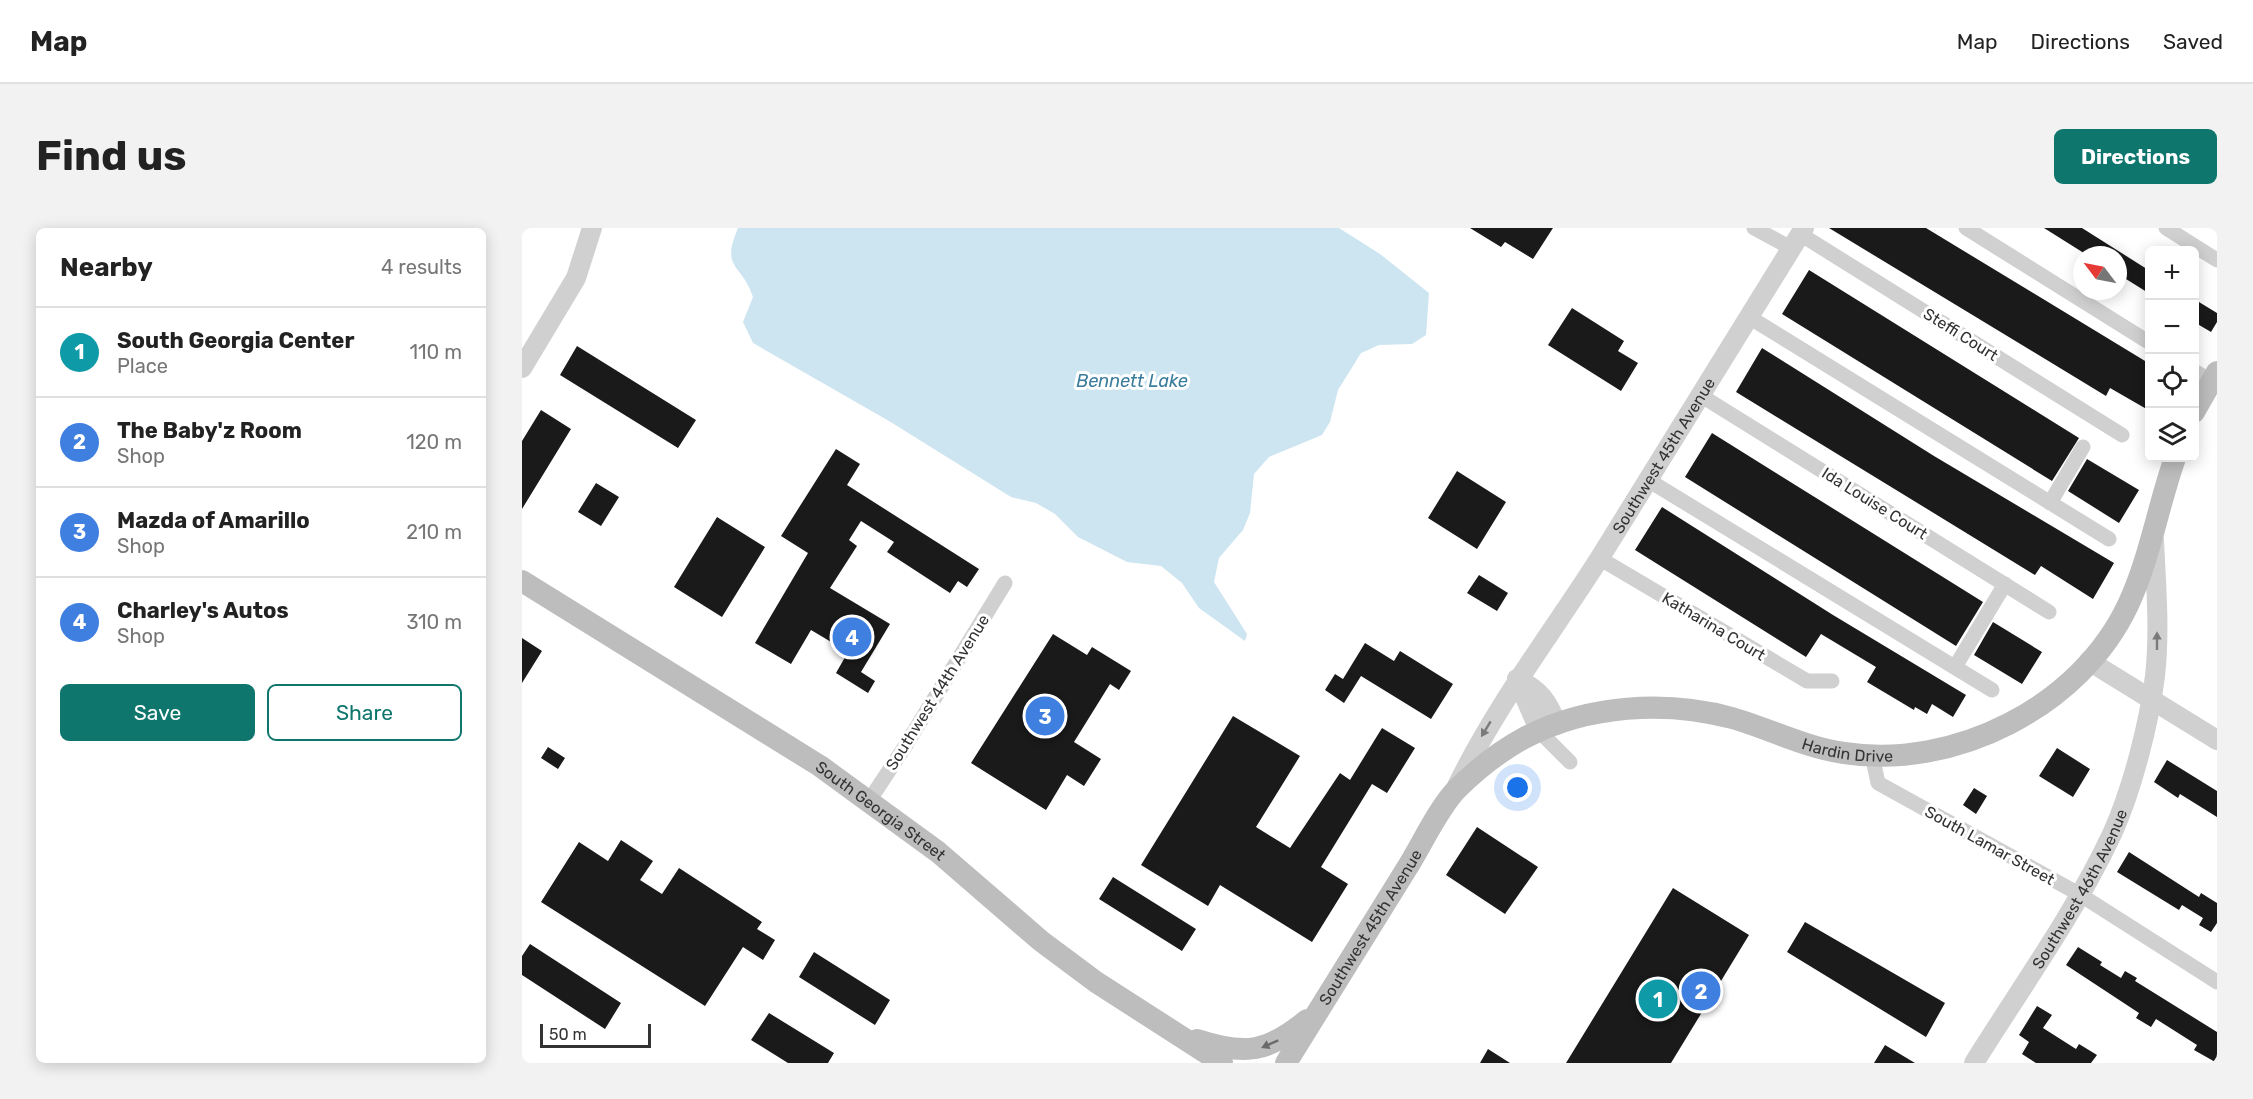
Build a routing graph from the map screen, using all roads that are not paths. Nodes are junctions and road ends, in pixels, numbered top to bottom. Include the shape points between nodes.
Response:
1 (592, 228) edge
2 (1754, 228) edge
3 (1966, 228) edge
4 (2166, 228) edge
5 (1798, 237) edge
6 (2217, 260) edge
7 (1749, 317) junction
8 (2145, 339) edge
9 (522, 368) edge
10 (2208, 375) edge
11 (1700, 394) junction
12 (2196, 408) edge
13 (2122, 435) dead end
14 (2083, 447) dead end
15 (2174, 462) edge
16 (1648, 480) junction
17 (2050, 503) junction
18 (2154, 525) junction
19 (2109, 539) dead end
20 (1599, 558) junction
21 (522, 581) edge
22 (1005, 583) dead end
23 (2005, 584) junction
24 (2049, 612) dead end
25 (1545, 638) junction
26 (2089, 661) junction
27 (1955, 667) junction
28 (1517, 679) junction
29 (1832, 681) dead end
30 (1992, 690) dead end
31 (1541, 693) junction
32 (2150, 699) junction
33 (1549, 728) junction
34 (2217, 740) edge
35 (1872, 755) junction
36 (1570, 762) dead end
37 (1455, 791) junction
38 (868, 801) junction
39 (2079, 894) junction
40 (2217, 982) edge
41 (1318, 1011) junction
42 (1170, 1031) junction
43 (1204, 1063) edge
44 (1222, 1063) edge
45 (1286, 1063) edge
46 (1301, 1063) edge
47 (1974, 1063) edge

1 - 9 street via 576,278
2 - 5 street, Steffi Court
3 - 8 street
4 - 6 street
5 - 7 street, Southwest 45th Avenue
5 - 13 street, Steffi Court
7 - 11 street, Southwest 45th Avenue
7 - 17 street
10 - 12 main road
11 - 16 street, Southwest 45th Avenue
11 - 23 street, Ida Louise Court
14 - 17 street
15 - 18 main road
16 - 20 street, Southwest 45th Avenue
16 - 27 street
17 - 19 street
18 - 26 main road, Hardin Drive via 2128,606
32 -> 18 street, Southwest 46th Avenue via 2157,647
20 - 25 street, Southwest 45th Avenue
20 - 29 street, Katharina Court via 1807,681
21 - 38 main road, South Georgia Street via 820,766
22 - 38 street, Southwest 44th Avenue
23 - 24 street, Ida Louise Court
23 - 27 street
25 - 28 street, Southwest 45th Avenue
25 - 31 street via 1535,664
26 - 32 street
26 - 35 main road, Hardin Drive via 2062,688 2003,727 1942,749 1896,756
27 - 30 street
28 - 31 street
28 - 33 street
28 -> 37 street, Southwest 45th Avenue via 1478,742
31 - 33 street via 1549,704
32 - 34 street
32 - 39 street, Southwest 46th Avenue via 2132,779 2112,833
33 - 35 main road, Hardin Drive via 1601,712 1637,708 1698,711 1731,718 1810,746
33 - 36 street
33 - 37 main road, Hardin Drive via 1500,754
35 - 39 street, South Lamar Street via 1878,783
37 - 41 main road, Southwest 45th Avenue
38 - 42 main road, South Georgia Street via 938,852 1041,941
39 - 40 street, South Lamar Street
39 - 47 street, Southwest 46th Avenue
41 -> 42 main road via 1288,1035 1263,1048 1211,1044
41 - 45 main road, Southwest 45th Avenue
41 - 46 main road
42 - 43 main road
42 - 44 main road, South Georgia Street

